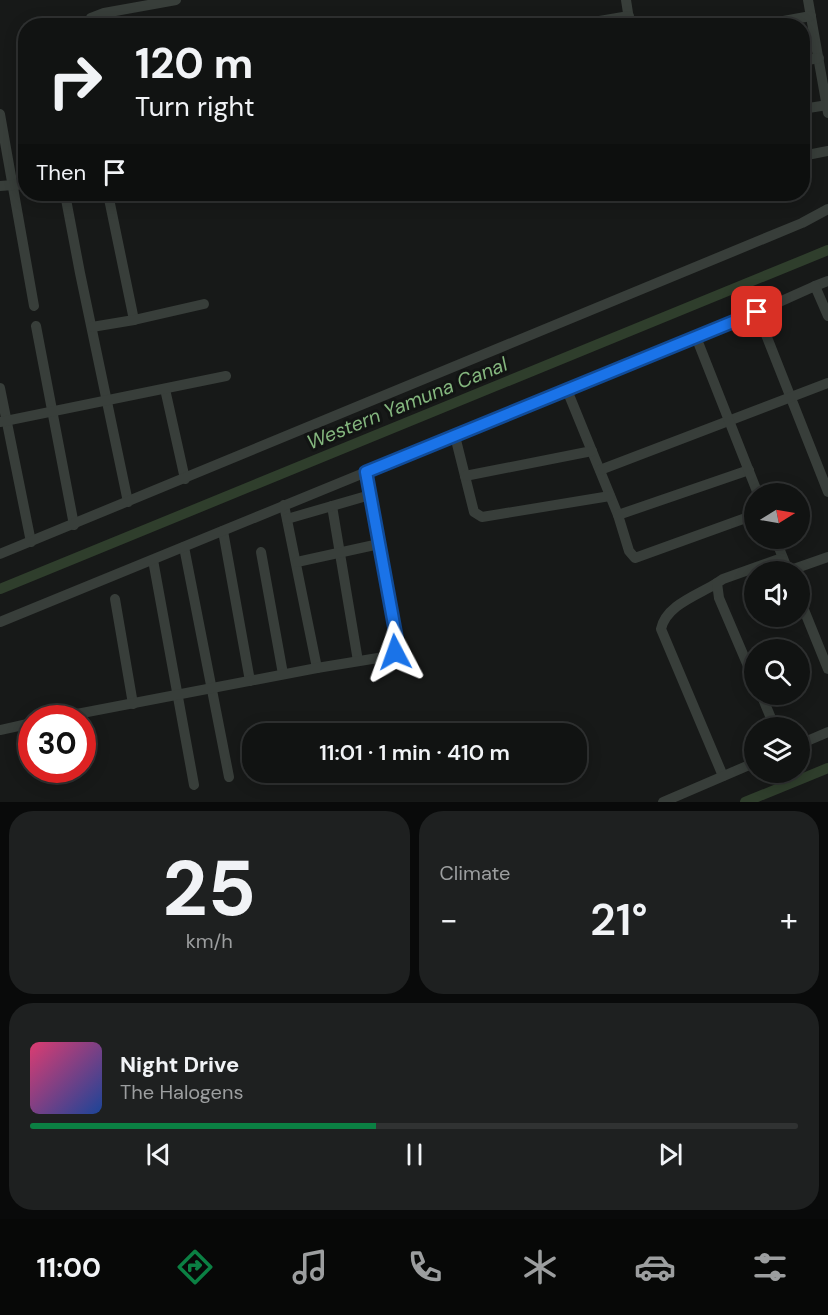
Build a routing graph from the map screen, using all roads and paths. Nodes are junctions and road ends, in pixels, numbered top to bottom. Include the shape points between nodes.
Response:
1 (176, 0) edge
2 (626, 0) edge
3 (808, 0) edge
4 (811, 16) junction
5 (91, 18) edge
6 (629, 18) edge
7 (800, 18) edge
8 (819, 58) junction
9 (810, 60) edge
10 (827, 108) edge
11 (810, 109) edge
12 (0, 114) edge
13 (828, 151) edge
14 (810, 154) edge
15 (13, 185) junction
16 (18, 185) edge
17 (0, 186) edge
18 (66, 201) edge
19 (109, 201) edge
20 (828, 209) edge
21 (828, 281) edge
22 (816, 286) junction
23 (204, 304) dead end
24 (34, 306) dead end
25 (757, 312) junction
26 (828, 316) edge
27 (134, 320) junction
28 (36, 326) dead end
29 (92, 327) junction
30 (696, 338) junction
31 (226, 376) dead end
32 (828, 383) edge
33 (0, 388) edge
34 (165, 389) junction
35 (567, 390) junction
36 (791, 397) junction
37 (107, 400) junction
38 (51, 412) junction
39 (3, 421) edge
40 (728, 422) junction
41 (455, 436) junction
42 (592, 451) junction
43 (600, 470) junction
44 (748, 470) junction
45 (366, 472) junction
46 (465, 476) junction
47 (185, 479) junction
48 (753, 483) edge
49 (828, 492) edge
50 (370, 495) junction
51 (610, 496) junction
52 (128, 502) junction
53 (284, 505) junction
54 (332, 506) junction
55 (618, 515) junction
56 (287, 519) junction
57 (744, 519) edge
58 (74, 525) junction
59 (223, 531) junction
60 (32, 542) junction
61 (379, 544) junction
62 (184, 547) junction
63 (779, 549) edge
64 (261, 552) dead end
65 (340, 553) junction
66 (0, 554) edge
67 (828, 557) edge
68 (782, 558) junction
69 (153, 560) junction
70 (783, 561) edge
71 (297, 562) junction
72 (810, 563) edge
73 (717, 583) junction
74 (115, 599) dead end
75 (0, 622) edge
76 (810, 625) edge
77 (744, 657) edge
78 (358, 661) junction
79 (317, 668) junction
80 (828, 669) edge
81 (283, 674) junction
82 (250, 681) junction
83 (211, 689) junction
84 (178, 695) junction
85 (133, 704) junction
86 (96, 711) edge
87 (18, 726) edge
88 (0, 730) edge
89 (828, 732) edge
90 (810, 740) edge
91 (744, 767) edge
92 (723, 776) junction
93 (229, 777) dead end
94 (194, 785) dead end
95 (663, 802) edge

1 - 5 street
2 - 6 street
3 - 4 street
4 - 7 street
4 - 8 street
8 - 9 street
8 - 10 street
10 - 11 street
12 - 15 street
13 - 14 street
15 - 16 street
15 - 17 street
15 - 24 street
18 - 29 street
19 - 27 street
20 - 47 street via 791,228
21 - 22 street
22 - 25 street
22 - 26 street
23 - 27 street
25 - 30 street
25 - 36 street
27 - 29 street
28 - 38 street
29 - 37 street
30 - 35 street
30 - 40 street
31 - 34 street
32 - 36 street
33 - 39 street
34 - 37 street
34 - 47 street
35 - 41 street
35 - 42 street
36 - 40 street
36 - 49 street
37 - 38 street
37 - 52 street
38 - 39 street
38 - 58 street
39 - 60 street
40 - 43 street
40 - 44 street
41 - 45 street
41 - 46 street
42 - 43 street
42 - 46 street
43 - 51 street
44 - 48 street
44 - 55 street
45 - 50 street
45 - 53 street
46 - 51 street via 474,512 482,517
47 - 52 street
50 - 54 street
50 - 61 street
51 - 55 street
52 - 58 street
53 - 56 street
53 - 59 street
54 - 56 street
54 - 65 street
55 - 57 street via 629,551 635,558
56 - 71 street
58 - 60 street
59 - 62 street
59 - 82 street
60 - 66 street
61 - 65 street
61 - 78 street via 397,647 390,655
62 - 69 street
62 - 83 street
63 - 68 street
64 - 81 street
65 - 71 street
65 - 78 street
67 - 72 street
68 - 70 street
68 - 73 street
69 - 75 street
69 - 84 street
71 - 79 street
73 - 77 street via 719,598
73 - 92 street via 668,612 661,629
74 - 85 street
76 - 80 street
78 - 79 street
79 - 81 street
81 - 82 street
82 - 83 street
83 - 84 street
83 - 93 street
84 - 85 street
84 - 94 street
85 - 86 street
87 - 88 street
89 - 90 street
91 - 92 street
92 - 95 street

